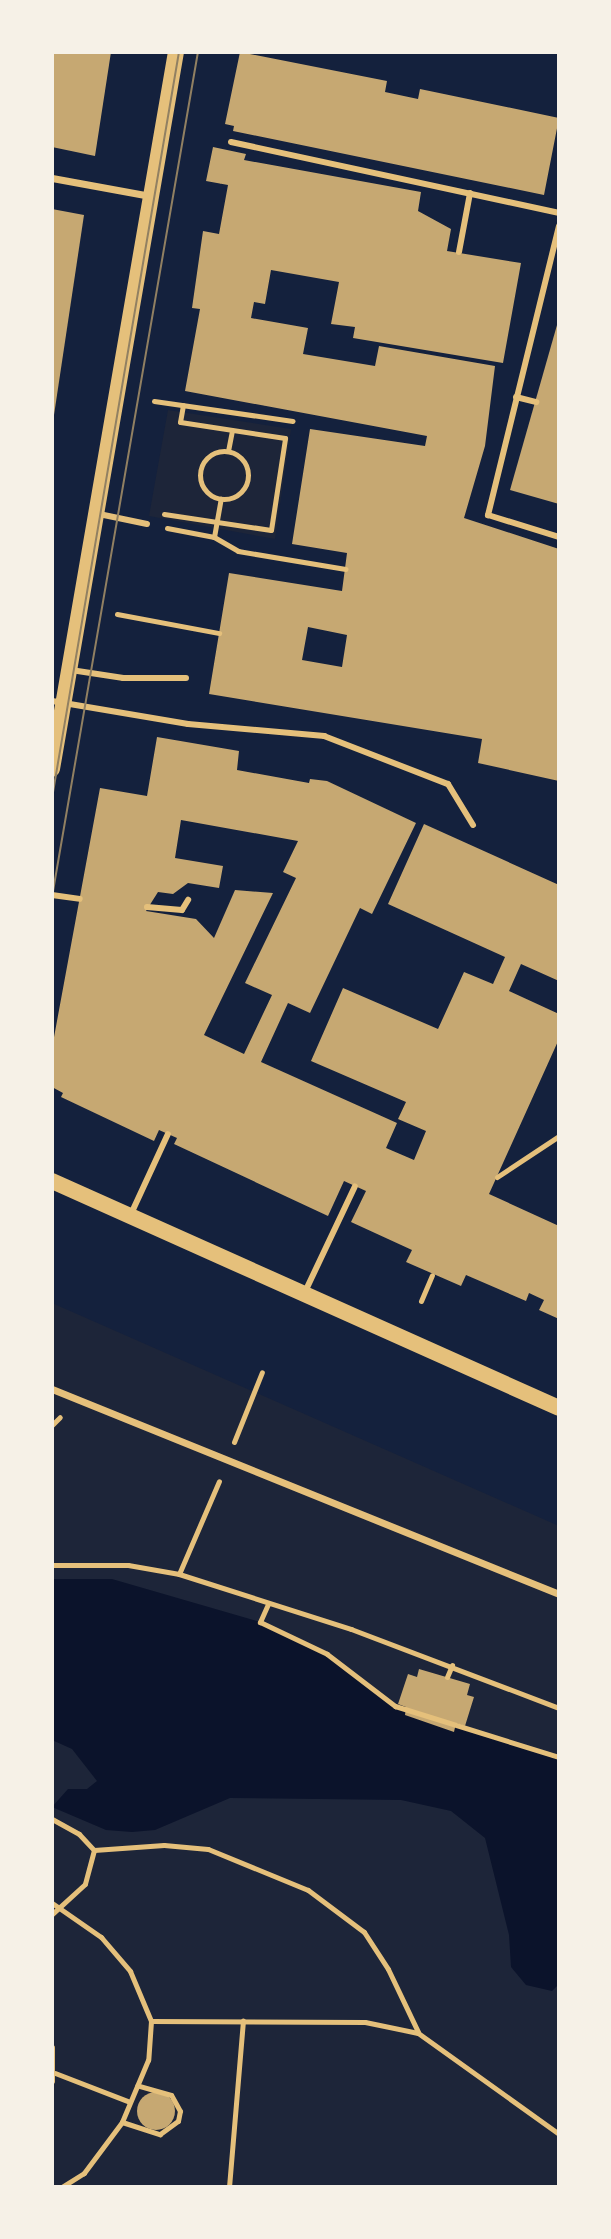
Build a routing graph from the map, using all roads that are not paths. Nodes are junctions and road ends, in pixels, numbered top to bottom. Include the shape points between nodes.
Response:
1 (176, 52) edge
2 (231, 142) dead end
3 (52, 178) edge
4 (470, 193) junction
5 (150, 196) junction
6 (559, 213) edge
7 (559, 226) edge
8 (459, 252) dead end
9 (516, 397) junction
10 (536, 402) dead end
11 (96, 513) junction
12 (147, 524) road end
13 (559, 537) edge
14 (70, 669) junction
15 (186, 678) dead end
16 (58, 702) edge
17 (52, 769) edge
18 (473, 825) dead end
19 (52, 895) edge
20 (80, 899) dead end
21 (188, 900) dead end
22 (147, 907) dead end
23 (168, 1134) dead end
24 (52, 1181) edge
25 (355, 1186) dead end
26 (130, 1215) junction
27 (304, 1294) junction
28 (52, 1389) edge
29 (559, 1408) edge
30 (559, 1594) edge

1 - 5 main road
2 - 4 lane
3 - 5 street
4 - 6 lane
4 - 8 lane
5 - 11 main road
7 - 9 lane
9 - 10 lane
9 - 13 lane via 488,515
11 - 12 lane
11 - 14 main road
14 - 15 lane via 123,678
14 - 16 main road
16 - 17 main road
16 - 18 lane via 229,730 324,736 448,784
19 - 20 lane
21 - 22 lane via 182,910
23 - 26 lane
24 - 26 main road
25 - 27 lane
26 - 27 main road
27 - 29 main road
28 - 30 street

